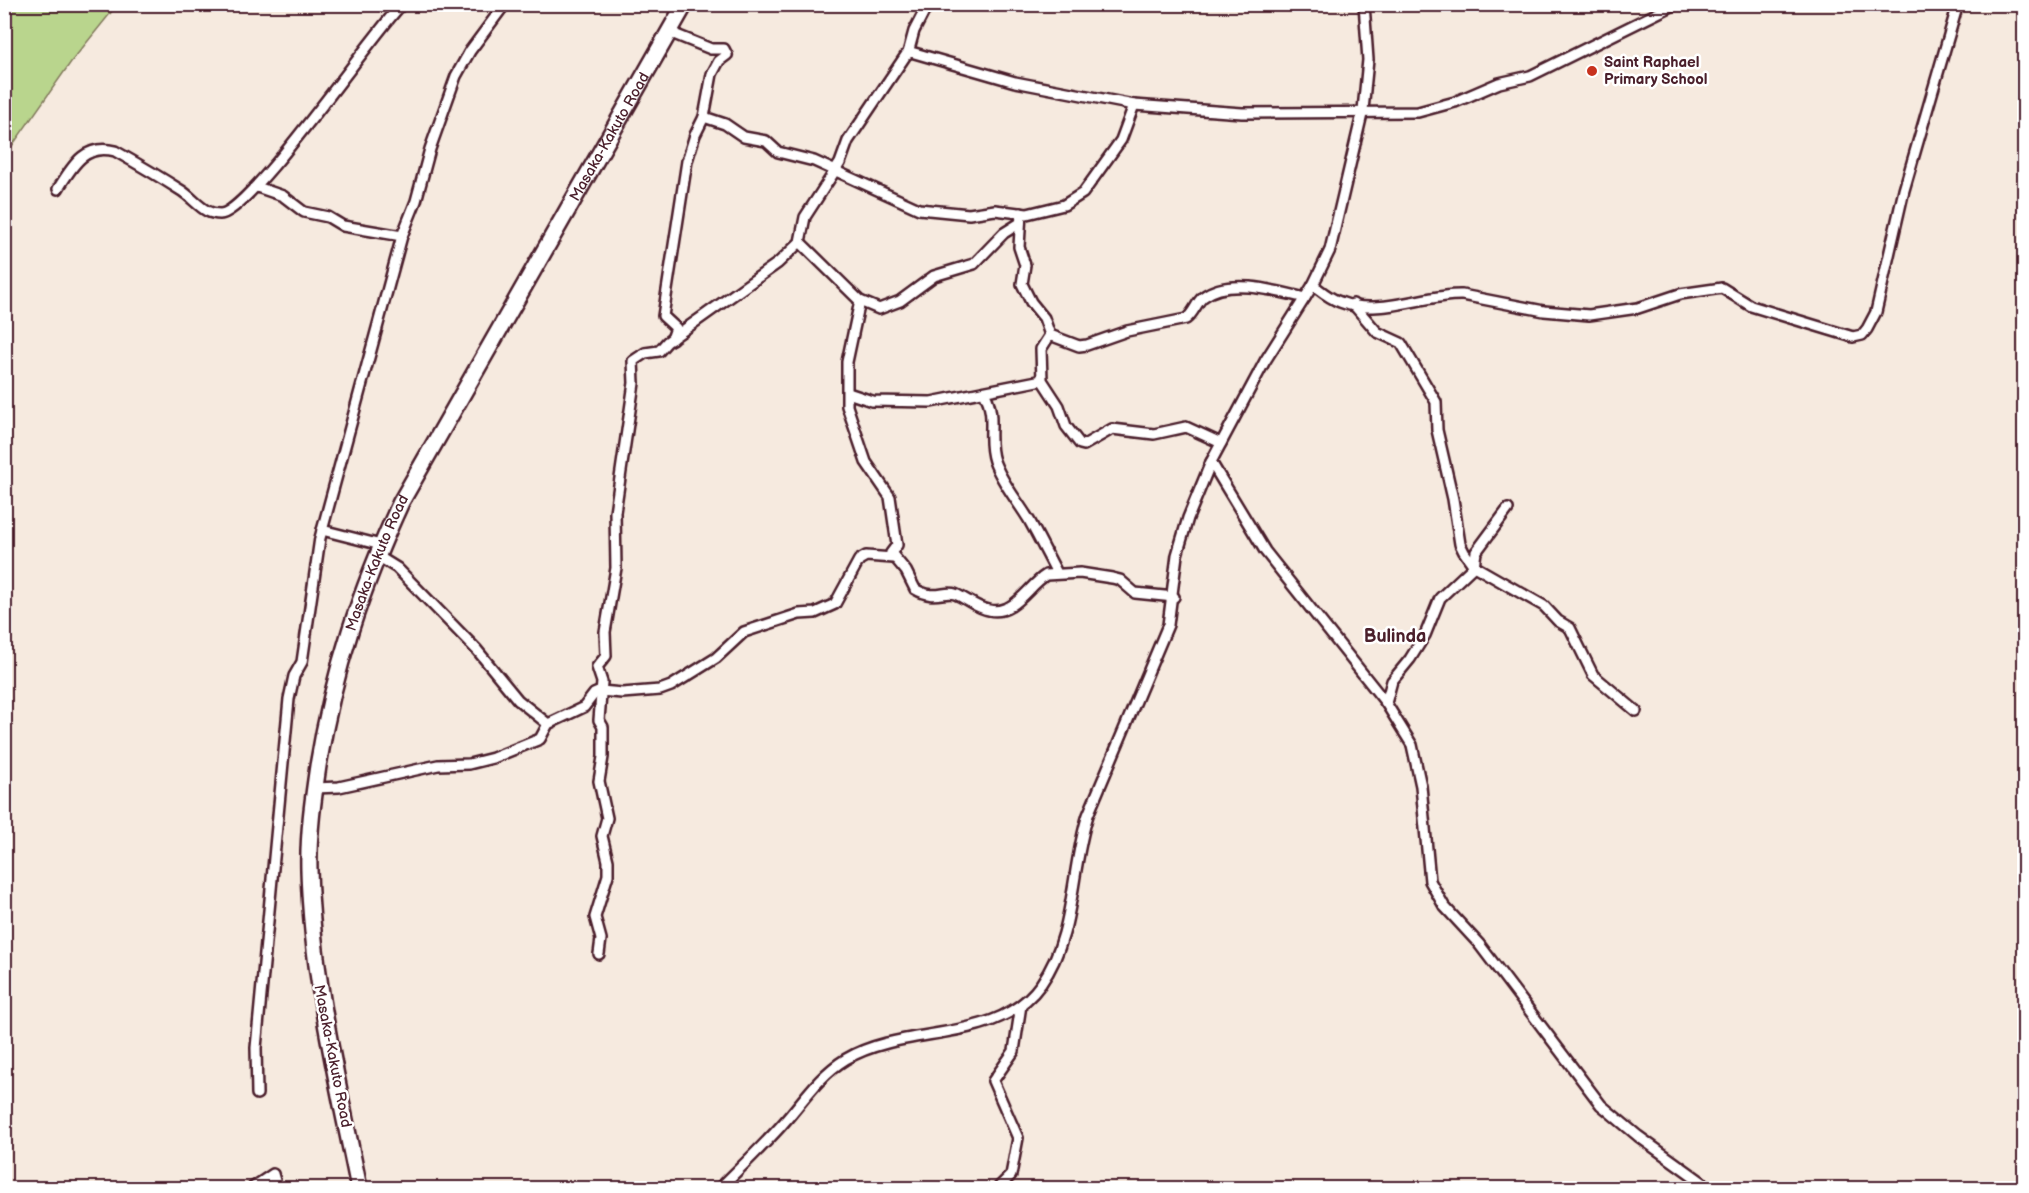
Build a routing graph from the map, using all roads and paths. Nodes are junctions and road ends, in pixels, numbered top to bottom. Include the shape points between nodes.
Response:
1 (402, 4) edge
2 (505, 4) edge
3 (685, 4) edge
4 (928, 4) edge
5 (1364, 4) edge
6 (1676, 4) edge
7 (1958, 4) edge
8 (669, 32) junction
9 (908, 53) junction
10 (1134, 105) junction
11 (1363, 110) junction
12 (704, 117) junction
13 (835, 171) junction
14 (257, 187) junction
15 (58, 189) dead end
16 (1020, 218) junction
17 (402, 236) junction
18 (800, 242) junction
19 (1313, 285) junction
20 (1305, 298) junction
21 (861, 301) junction
22 (1353, 304) junction
23 (1050, 334) junction
24 (672, 339) junction
25 (1042, 380) junction
26 (849, 393) junction
27 (986, 394) junction
28 (1221, 442) junction
29 (1211, 462) junction
30 (1508, 510) dead end
31 (322, 530) junction
32 (379, 550) junction
33 (893, 558) junction
34 (1474, 566) junction
35 (1057, 573) junction
36 (1173, 597) junction
37 (601, 691) junction
38 (1386, 703) junction
39 (1636, 711) dead end
40 (548, 724) junction
41 (315, 788) junction
42 (599, 954) dead end
43 (1021, 1005) junction
44 (257, 1094) dead end
45 (252, 1188) edge
46 (277, 1188) edge
47 (359, 1188) edge
48 (720, 1188) edge
49 (998, 1188) edge
50 (1710, 1188) edge

1 - 14 street
2 - 17 street via 456,76
3 - 8 highway, Masaka-Kakuto Road
4 - 9 street
5 - 11 street via 1368,60
6 - 11 street via 1530,76 1491,85 1455,102 1418,112
7 - 22 street via 1905,190 1878,304 1862,335 1854,337 1755,308 1722,288 1589,315 1544,311 1462,295 1391,306
8 - 12 street via 725,51 725,58 712,74
8 - 32 highway, Masaka-Kakuto Road via 401,502
9 - 10 street via 1015,82
9 - 13 street via 848,141
10 - 11 street via 1271,114
10 - 16 street via 1121,140 1083,193 1059,207
11 - 19 street via 1337,231
12 - 13 street via 725,124 744,137 766,141 777,152
12 - 24 street via 687,161 663,312 676,328
13 - 16 street via 919,209 969,214 995,210
13 - 18 street via 806,217
14 - 15 street via 232,210 210,213 185,193 106,149 77,159
14 - 17 street via 283,196 304,212 328,217 343,226
16 - 21 street via 974,264 934,276 900,301 879,309
16 - 23 street via 1019,247 1025,264 1022,284
17 - 31 street
18 - 21 street
18 - 24 street via 778,263
19 - 20 street
19 - 22 street via 1342,303
20 - 23 street via 1265,287 1231,288 1207,295 1194,313 1181,321 1127,331 1087,345 1079,346
20 - 28 street
21 - 26 street via 847,362
22 - 34 street via 1377,332 1401,343 1436,402 1437,430 1460,544
23 - 25 street via 1041,349
24 - 37 street via 659,351 645,353 633,361 634,383 615,512 616,568 605,632 606,656 597,667
25 - 27 street
25 - 28 street via 1059,406 1066,426 1082,446 1112,429 1154,434 1186,427
26 - 27 street via 872,401 931,402
26 - 33 street via 850,417 866,462 890,497 897,545 891,552
27 - 35 street via 993,418 990,445 994,460
28 - 29 street
29 - 36 street via 1183,536
29 - 38 street via 1265,551
30 - 34 street via 1476,552
31 - 32 street
31 - 44 street via 302,662 294,676 290,699 256,1048
32 - 40 street via 477,650 518,700
32 - 41 highway, Masaka-Kakuto Road via 349,626 333,686
33 - 35 street via 922,594 956,594 989,610 1006,608 1022,599 1040,579
33 - 37 street via 866,556 859,560 835,604 744,632 716,658 671,686 622,693
34 - 38 street via 1440,598 1425,635 1392,681
34 - 39 street via 1544,606 1570,628 1593,675
35 - 36 street via 1112,578 1135,593
36 - 43 street via 1168,625 1085,824 1061,945 1042,983
37 - 40 street via 584,707
37 - 42 street via 603,757 599,781 608,818 602,836 608,875 595,917 601,939
38 - 50 street via 1413,745 1430,881 1436,895 1479,944 1601,1105
40 - 41 street via 540,738 493,758 438,765 339,787
41 - 47 highway, Masaka-Kakuto Road via 309,868 317,968
43 - 48 street via 991,1022 898,1038 844,1060 815,1084
43 - 49 street via 1014,1051 993,1081 1018,1138 1011,1175
45 - 46 street via 273,1174

